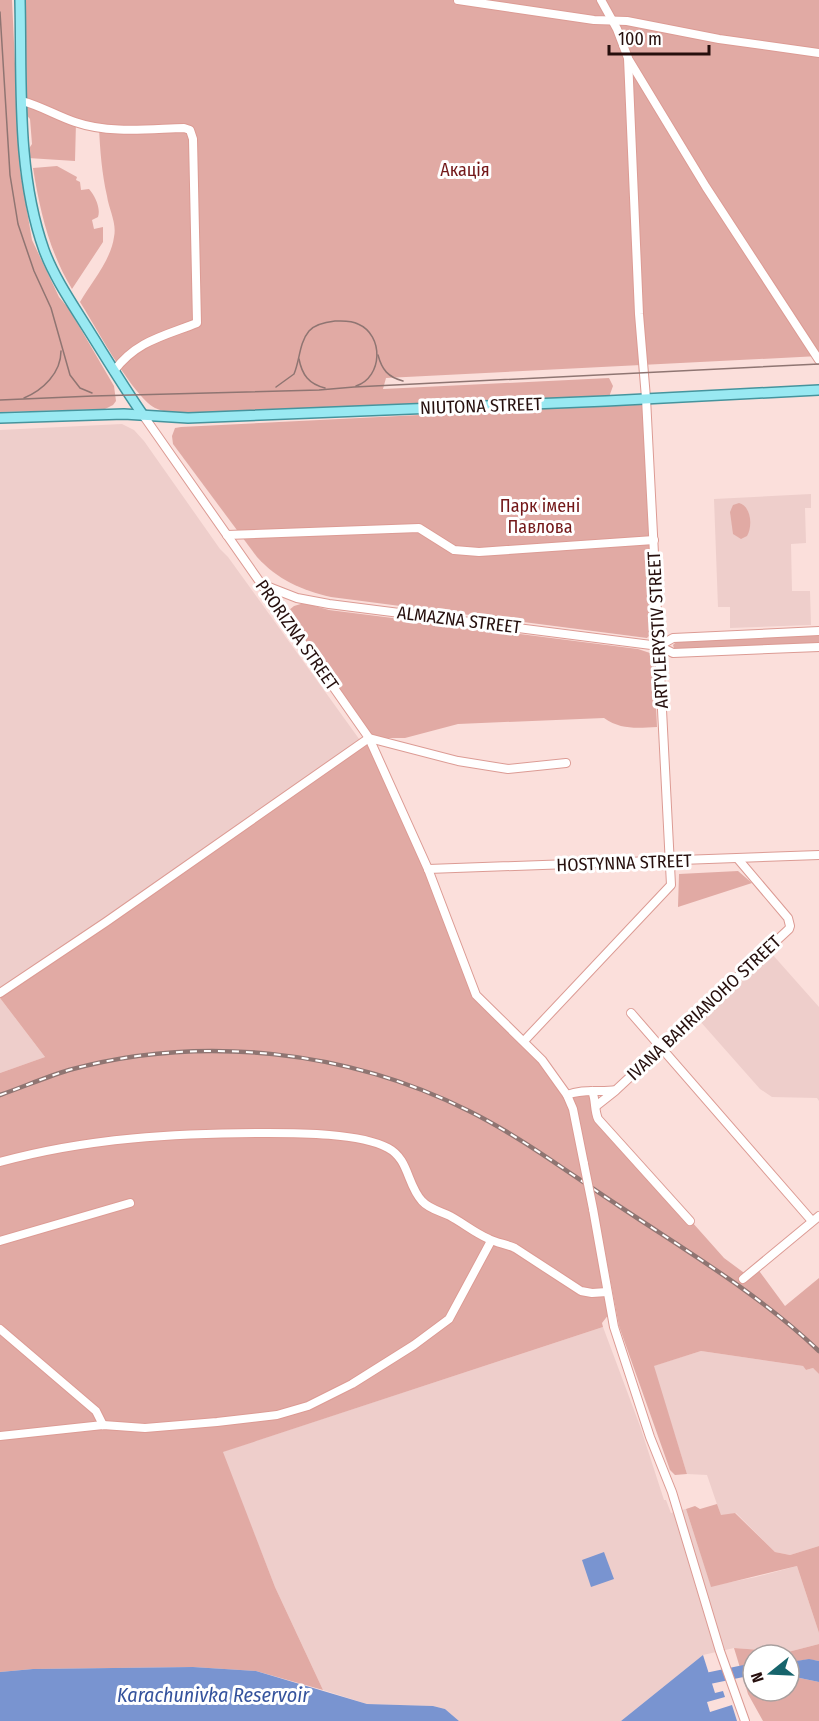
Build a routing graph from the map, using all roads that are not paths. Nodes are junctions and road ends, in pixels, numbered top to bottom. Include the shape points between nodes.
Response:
1 (20, 0) edge
2 (458, 0) edge
3 (601, 0) edge
4 (612, 20) junction
5 (819, 53) edge
6 (628, 58) junction
7 (22, 101) junction
8 (819, 360) edge
9 (114, 371) junction
10 (819, 390) edge
11 (646, 398) junction
12 (143, 415) junction
13 (0, 417) edge
14 (227, 535) junction
15 (654, 540) junction
16 (261, 584) junction
17 (819, 631) edge
18 (659, 646) junction
19 (819, 647) edge
20 (369, 738) junction
21 (566, 763) dead end
22 (819, 855) edge
23 (738, 859) junction
24 (670, 862) junction
25 (428, 869) junction
26 (0, 993) edge
27 (631, 1013) dead end
28 (524, 1041) junction
29 (661, 1046) junction
30 (616, 1090) junction
31 (592, 1091) junction
32 (567, 1095) junction
33 (596, 1106) junction
34 (0, 1162) edge
35 (130, 1203) dead end
36 (816, 1219) edge
37 (690, 1221) dead end
38 (0, 1240) edge
39 (491, 1240) junction
40 (743, 1279) dead end
41 (607, 1292) junction
42 (0, 1329) edge
43 (103, 1425) junction
44 (0, 1436) edge
45 (745, 1721) edge

1 - 7 main road, PRORIZNA STREET
2 - 4 street
3 - 4 street
4 - 5 street
4 - 6 street
6 - 8 street
6 - 11 street, ARTYLERYSTIV STREET
7 - 9 main road, PRORIZNA STREET via 26,172 45,251 64,291
7 - 9 street via 76,122 113,130 190,130 197,323 137,348
9 - 12 main road, PRORIZNA STREET
10 - 11 main road, NIUTONA STREET
11 - 12 main road, NIUTONA STREET via 199,417
11 - 15 street, ARTYLERYSTIV STREET
12 - 13 main road, NIUTONA STREET
12 - 14 street, PRORIZNA STREET
14 - 15 street via 419,528 454,550 479,552
14 - 16 street, PRORIZNA STREET
15 - 18 street, ARTYLERYSTIV STREET
16 - 18 street, ALMAZNA STREET via 297,598 330,604
16 - 20 street, PRORIZNA STREET
17 - 18 street, ALMAZNA STREET via 673,638
18 - 19 street, ALMAZNA STREET via 673,653
18 - 24 street, ARTYLERYSTIV STREET
20 - 21 street via 508,769
20 - 25 street, PRORIZNA STREET
20 - 26 street
22 - 23 street, HOSTYNNA STREET
23 - 24 street, HOSTYNNA STREET
23 - 29 street, IVANA BAHRIANOHO STREET via 788,918 789,929
24 - 25 street, HOSTYNNA STREET
24 - 28 street, ARTYLERYSTIV STREET via 671,885
25 - 28 street, PRORIZNA STREET via 476,995
27 - 29 street
28 - 32 street, PRORIZNA STREET
29 - 30 street, IVANA BAHRIANOHO STREET
29 - 36 street
30 - 31 street, IVANA BAHRIANOHO STREET
30 - 33 street
31 - 32 street, IVANA BAHRIANOHO STREET
31 - 33 street
32 - 41 street, PRORIZNA STREET, bridge via 576,1119
33 - 37 street via 598,1119
34 - 39 street via 105,1141 162,1135 310,1132 362,1140 389,1148 399,1157 422,1202
35 - 38 street
36 - 40 street
39 - 41 street via 514,1248 581,1291
39 - 43 street via 449,1318 352,1384 308,1406 277,1415 145,1428
41 - 45 street, PRORIZNA STREET via 614,1327
42 - 43 street via 96,1411
43 - 44 street

